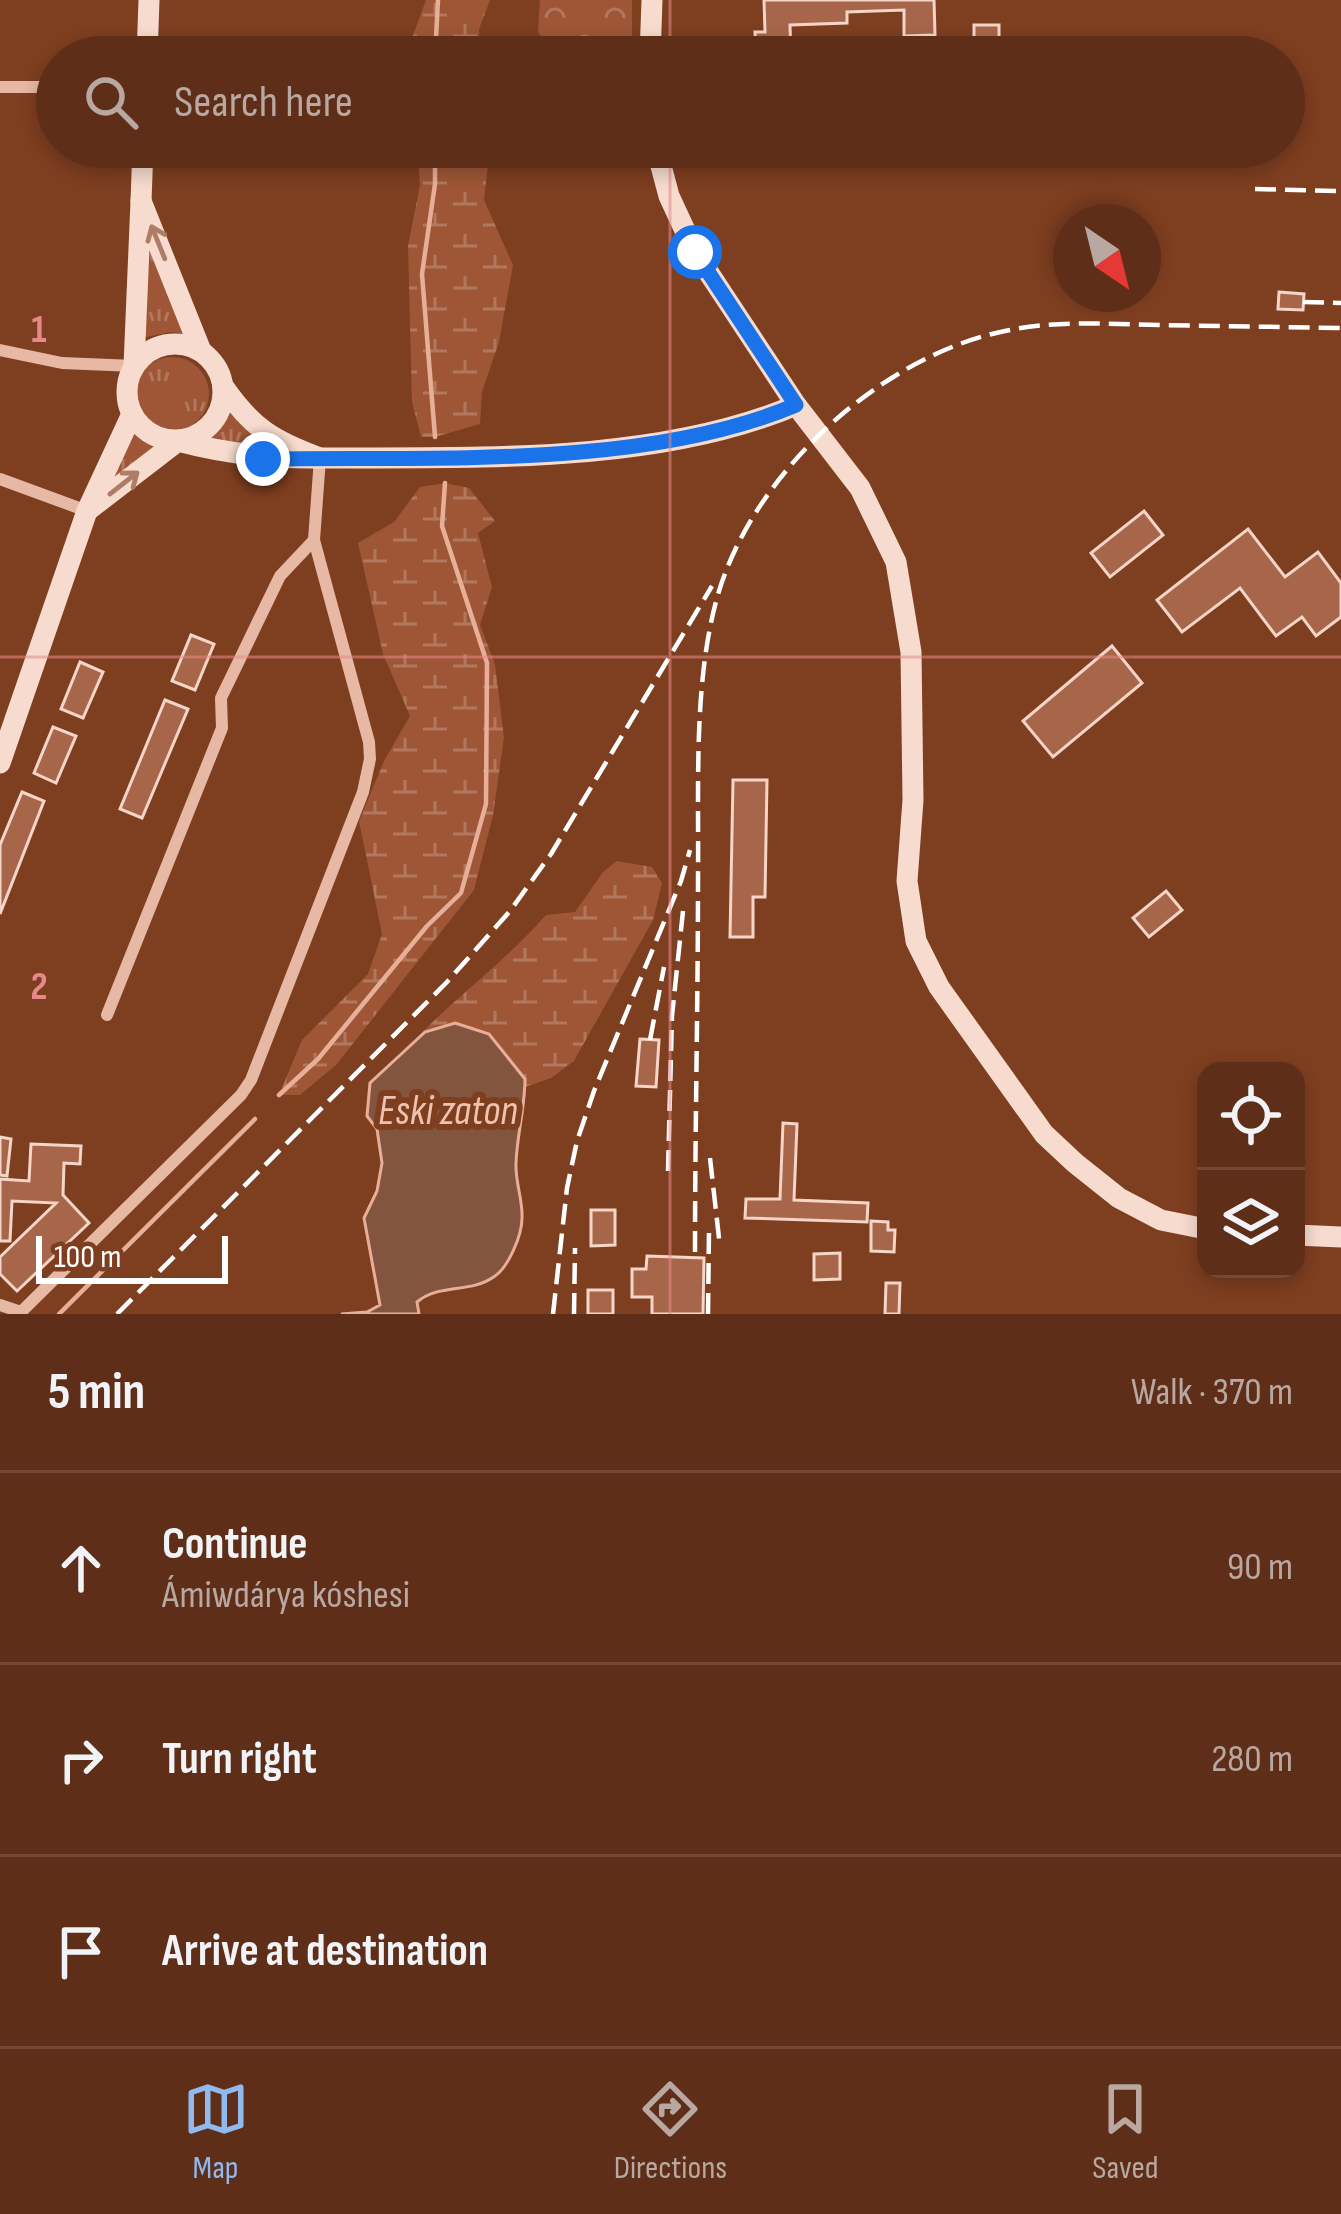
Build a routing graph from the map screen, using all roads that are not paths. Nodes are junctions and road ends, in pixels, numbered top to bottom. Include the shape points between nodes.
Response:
1 (149, 0) edge
2 (652, 0) edge
3 (148, 36) edge
4 (651, 36) edge
5 (0, 87) edge
6 (36, 87) edge
7 (142, 168) edge
8 (662, 168) edge
9 (141, 201) junction
10 (0, 350) edge
11 (201, 351) junction
12 (134, 366) junction
13 (223, 386) junction
14 (796, 405) junction
15 (132, 414) junction
16 (178, 441) junction
17 (320, 458) junction
18 (0, 479) edge
19 (87, 511) junction
20 (314, 540) junction
21 (0, 763) edge
22 (107, 1016) dead end
23 (1197, 1227) edge
24 (1305, 1236) edge
25 (1341, 1238) edge
26 (0, 1305) edge
27 (20, 1313) edge

1 - 3 street
2 - 4 street
5 - 6 street
7 - 9 street
8 - 14 street via 695,252
11 -> 9 street
9 - 12 street
10 - 12 street
11 - 12 street via 158,346
11 - 13 street
12 - 15 street via 126,390
13 - 16 street via 217,416
13 - 17 street via 274,441
14 - 17 street via 645,443 519,456
14 - 23 street via 860,488 896,562 910,652 908,881 916,941 939,987 1044,1134 1119,1198
15 - 16 street via 151,434
15 - 19 street
16 - 17 street via 229,455
19 -> 16 street
17 - 20 street
18 - 19 street
19 - 21 street
20 - 22 street via 280,576 221,698 222,728
20 - 27 street via 369,742 363,792 251,1080
24 - 25 street
26 - 27 street

